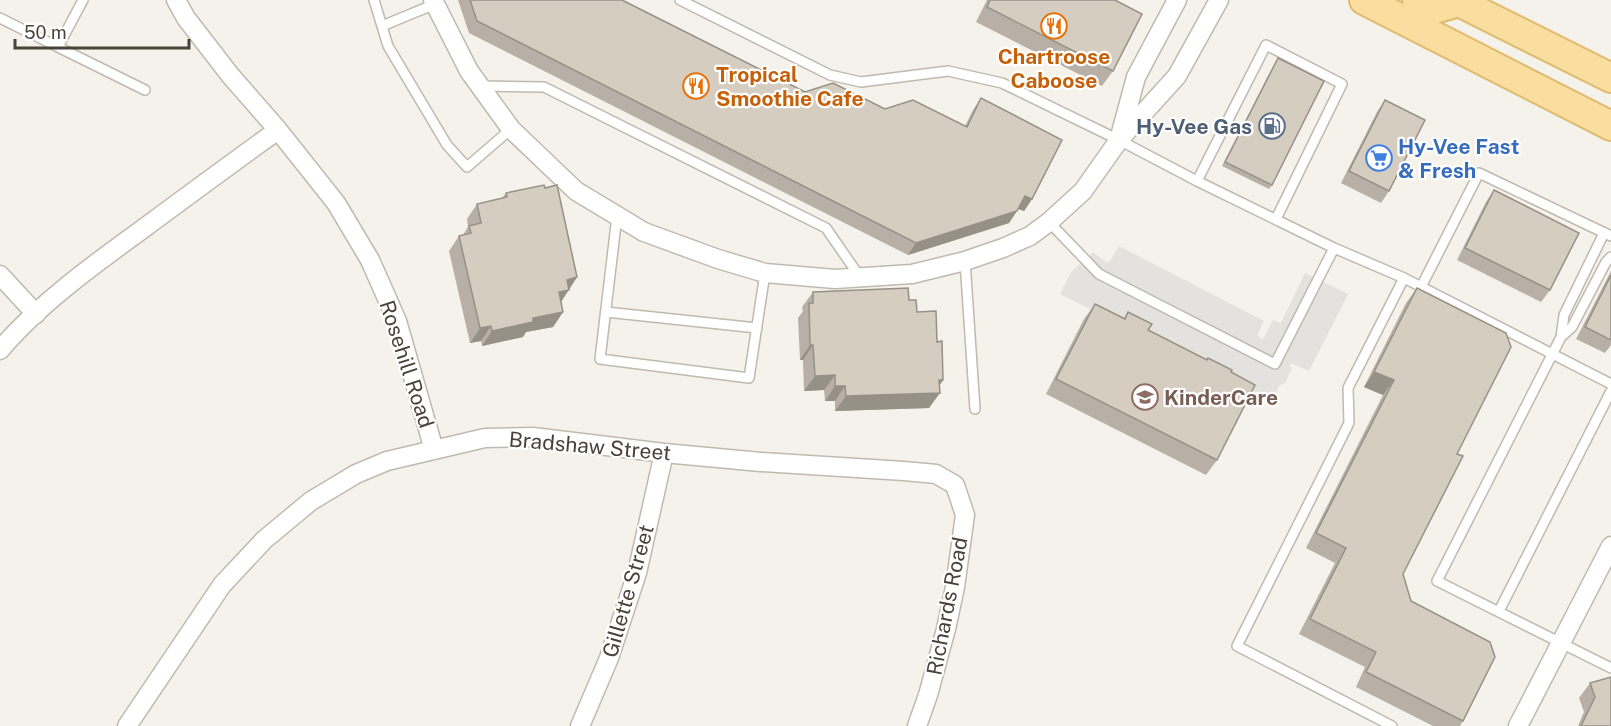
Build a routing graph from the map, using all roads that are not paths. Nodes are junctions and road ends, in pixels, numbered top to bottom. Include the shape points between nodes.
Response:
1 (83, 0) edge
2 (176, 0) edge
3 (374, 0) edge
4 (680, 0) edge
5 (1177, 0) edge
6 (1219, 0) edge
7 (1364, 0) edge
8 (1417, 0) edge
9 (1457, 1) edge
10 (434, 2) edge
11 (0, 18) edge
12 (382, 26) junction
13 (58, 47) junction
14 (1611, 78) edge
15 (481, 86) junction
16 (145, 90) dead end
17 (1611, 126) edge
18 (511, 129) junction
19 (278, 130) junction
20 (1119, 140) junction
21 (1197, 181) junction
22 (617, 216) junction
23 (1276, 219) junction
24 (1049, 222) junction
25 (1607, 235) edge
26 (1334, 248) junction
27 (1611, 257) edge
28 (965, 261) junction
29 (765, 273) junction
30 (0, 275) edge
31 (861, 278) junction
32 (1404, 278) junction
33 (1421, 287) junction
34 (606, 312) junction
35 (36, 314) junction
36 (756, 328) junction
37 (1561, 337) junction
38 (0, 350) edge
39 (1552, 354) junction
40 (1611, 384) edge
41 (1611, 391) edge
42 (975, 409) dead end
43 (434, 450) junction
44 (664, 453) junction
45 (955, 485) joint
46 (1611, 546) edge
47 (1499, 611) junction
48 (1561, 643) junction
49 (1611, 668) edge
50 (126, 726) edge
51 (580, 726) edge
52 (917, 726) edge
53 (1392, 726) edge
54 (1518, 726) edge

1 - 13 lane
2 - 19 street, Rosehill Road via 230,75
3 - 12 lane
4 - 20 lane via 830,75 861,82 948,71 1002,83
5 - 20 street via 1136,77
6 - 20 street via 1177,76
7 - 17 main road
8 - 9 main road via 1434,9
9 - 14 main road
10 - 12 lane
10 - 15 street via 469,71
11 - 13 lane
12 - 18 lane via 388,46 447,145 467,167
13 - 16 lane
15 - 18 street
15 - 31 lane via 544,87 826,228
18 - 22 street via 576,192
19 - 35 street via 92,266
19 - 43 street, Rosehill Road via 336,202 370,260 397,321
20 - 21 lane
20 - 24 street via 1083,191
21 - 23 lane
21 - 23 lane via 1266,45 1342,84
22 - 29 street via 644,232
22 - 34 lane
23 - 26 lane
24 - 26 lane via 1099,274 1275,364
24 - 28 street via 1030,236
25 - 33 lane via 1479,173
25 - 37 lane via 1564,315
26 - 32 lane
27 - 37 lane via 1572,327
28 - 31 street via 912,274
28 - 42 lane
29 - 31 street
29 - 36 lane
30 - 35 street
32 - 33 lane
32 - 53 lane via 1348,388 1349,423 1237,646
33 - 39 lane
34 - 36 lane
34 - 36 lane via 600,359 749,378
35 - 38 street
37 - 39 lane
39 - 40 lane
39 - 47 lane via 1437,581
41 - 47 lane
43 - 44 street, Bradshaw Street via 485,438 533,437
43 - 50 street, Bradshaw Street via 387,461 356,474 311,501 264,540 222,585
44 - 45 street, Bradshaw Street via 936,474
44 - 51 street, Gillette Street via 637,573 609,658
45 - 52 street, Richards Road via 965,515 955,587
46 - 48 street
47 - 48 lane
48 - 49 lane
48 - 54 street

